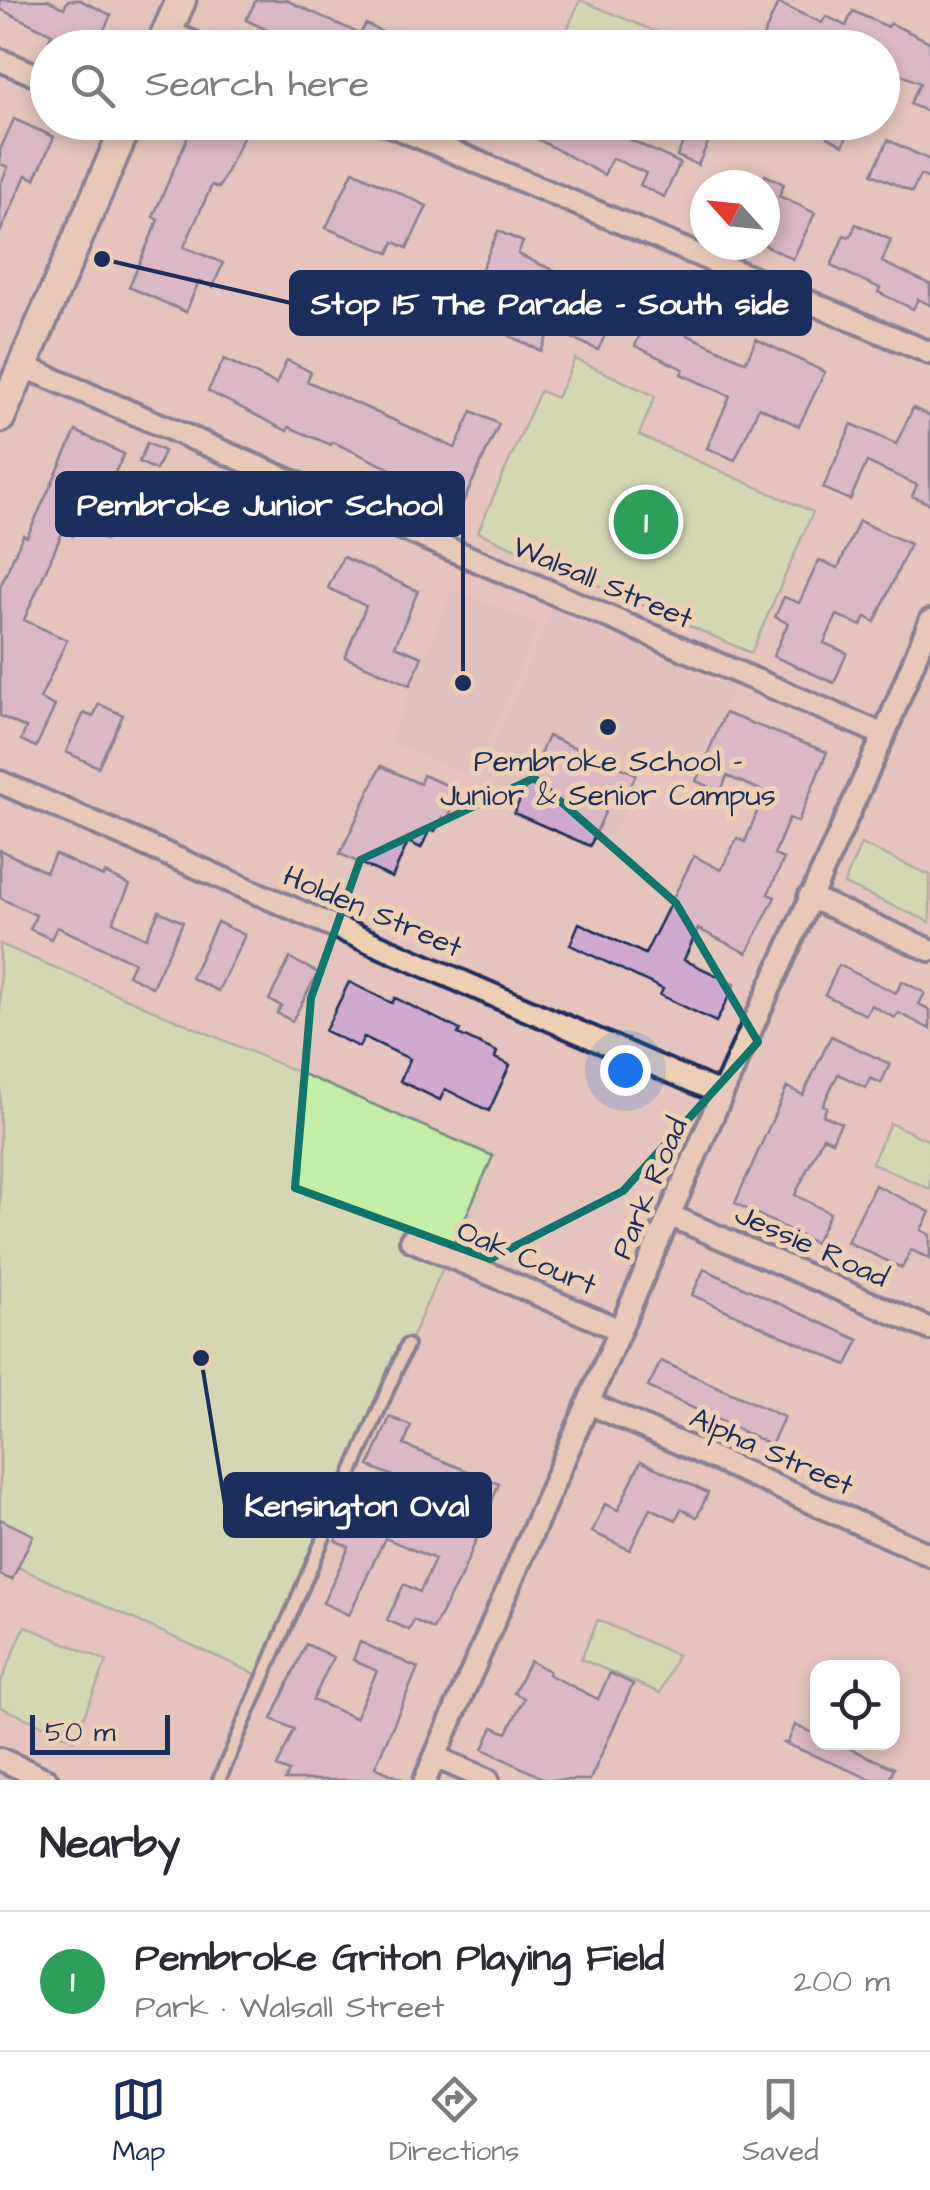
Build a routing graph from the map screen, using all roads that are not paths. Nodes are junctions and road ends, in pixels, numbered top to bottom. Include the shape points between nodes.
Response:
1 (181, 0) edge
2 (168, 30) edge
3 (0, 60) edge
4 (30, 72) edge
5 (120, 140) edge
6 (425, 140) edge
7 (930, 354) edge
8 (24, 366) junction
9 (2, 411) edge
10 (930, 622) edge
11 (884, 735) junction
12 (0, 782) edge
13 (809, 897) junction
14 (930, 950) edge
15 (722, 1094) junction
16 (670, 1216) junction
17 (411, 1240) dead end
18 (930, 1329) edge
19 (620, 1330) junction
20 (408, 1345) dead end
21 (588, 1403) junction
22 (930, 1555) edge
23 (435, 1756) junction
24 (0, 1759) edge
25 (47, 1780) edge
26 (219, 1780) edge
27 (425, 1780) edge
28 (488, 1780) edge

1 - 2 main road
3 - 4 street
5 - 8 main road
6 - 7 street
8 - 9 main road
8 - 11 street, Walsall Street
10 - 11 street, Park Road
11 - 13 street, Park Road
12 - 15 street, Holden Street
13 - 14 street
13 - 15 street, Park Road
15 - 16 street, Park Road
16 - 18 street, Jessie Road
16 - 19 street, Park Road
17 - 19 street, Oak Court
19 - 21 street, Park Road
20 - 26 lane
21 - 22 street, Alpha Street
21 - 23 street, Park Road
23 - 27 street, Park Road
23 - 28 street
24 - 25 street

